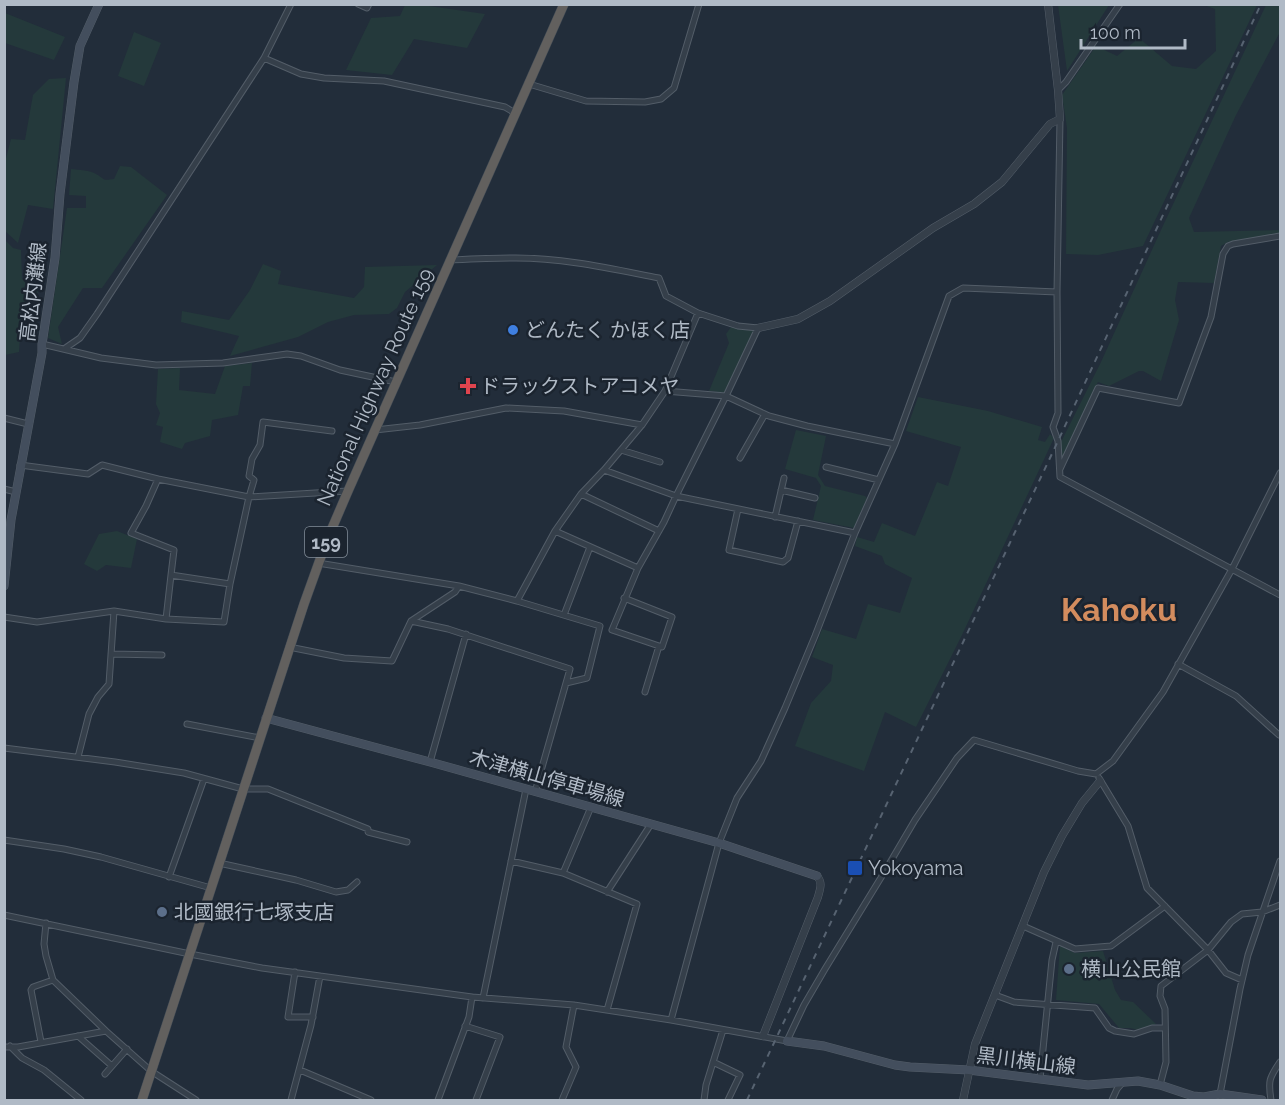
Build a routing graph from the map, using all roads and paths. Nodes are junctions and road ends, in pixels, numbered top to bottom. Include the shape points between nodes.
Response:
1 (99, 4) edge
2 (291, 4) edge
3 (358, 4) edge
4 (369, 4) edge
5 (564, 4) edge
6 (699, 4) edge
7 (1048, 4) edge
8 (1120, 4) edge
9 (264, 58) junction
10 (530, 84) junction
11 (1058, 90) junction
12 (515, 113) junction
13 (1060, 119) junction
14 (1281, 236) edge
15 (450, 260) junction
16 (1057, 292) junction
17 (698, 313) junction
18 (758, 328) junction
19 (42, 344) junction
20 (64, 349) junction
21 (396, 382) junction
22 (665, 392) junction
23 (726, 396) junction
24 (765, 414) junction
25 (4, 418) edge
26 (28, 424) junction
27 (642, 425) junction
28 (332, 430) dead end
29 (375, 430) junction
30 (895, 444) junction
31 (621, 450) junction
32 (740, 458) dead end
33 (660, 462) dead end
34 (20, 465) junction
35 (826, 467) dead end
36 (604, 470) junction
37 (1059, 470) junction
38 (1281, 474) edge
39 (158, 478) junction
40 (784, 478) dead end
41 (879, 480) junction
42 (4, 489) edge
43 (781, 490) junction
44 (348, 491) junction
45 (15, 492) junction
46 (581, 494) junction
47 (676, 496) junction
48 (249, 497) junction
49 (815, 498) dead end
50 (738, 509) junction
51 (776, 517) junction
52 (8, 519) edge
53 (798, 521) junction
54 (555, 531) junction
55 (659, 531) junction
56 (855, 534) junction
57 (590, 547) junction
58 (318, 563) junction
59 (638, 568) junction
60 (1232, 569) junction
61 (171, 575) junction
62 (231, 584) junction
63 (4, 586) edge
64 (459, 586) junction
65 (1281, 595) edge
66 (624, 598) junction
67 (517, 601) junction
68 (114, 610) junction
69 (564, 615) junction
70 (4, 617) edge
71 (166, 619) junction
72 (411, 621) junction
73 (600, 626) junction
74 (612, 630) junction
75 (466, 634) junction
76 (659, 646) junction
77 (289, 647) junction
78 (111, 654) junction
79 (162, 656) dead end
80 (1178, 664) junction
81 (566, 683) junction
82 (645, 692) dead end
83 (266, 718) junction
84 (187, 724) dead end
85 (1279, 735) dead end
86 (260, 738) junction
87 (4, 748) edge
88 (78, 757) junction
89 (430, 762) junction
90 (1098, 777) junction
91 (204, 779) junction
92 (243, 789) junction
93 (525, 789) junction
94 (536, 792) junction
95 (591, 807) junction
96 (651, 824) junction
97 (4, 840) edge
98 (407, 842) dead end
99 (719, 843) junction
100 (511, 861) junction
101 (1281, 861) edge
102 (219, 863) junction
103 (563, 873) junction
104 (817, 876) joint
105 (168, 877) junction
106 (357, 882) dead end
107 (211, 888) junction
108 (607, 892) junction
109 (1281, 905) edge
110 (1165, 906) junction
111 (1262, 912) junction
112 (4, 915) edge
113 (46, 923) junction
114 (1023, 926) junction
115 (1056, 942) junction
116 (1208, 950) junction
117 (190, 954) junction
118 (295, 972) junction
119 (320, 976) junction
120 (53, 980) junction
121 (1242, 980) junction
122 (995, 995) junction
123 (472, 997) junction
124 (483, 998) junction
125 (1048, 1004) junction
126 (574, 1005) junction
127 (607, 1010) junction
128 (313, 1017) junction
129 (670, 1020) junction
130 (465, 1026) junction
131 (1165, 1028) junction
132 (723, 1029) junction
133 (106, 1031) junction
134 (78, 1036) junction
135 (763, 1036) junction
136 (787, 1041) junction
137 (40, 1042) junction
138 (7, 1046) edge
139 (18, 1047) junction
140 (127, 1049) junction
141 (22, 1058) junction
142 (713, 1062) junction
143 (1281, 1062) edge
144 (112, 1066) junction
145 (300, 1070) junction
146 (969, 1070) junction
147 (151, 1071) junction
148 (105, 1074) dead end
149 (1040, 1078) junction
150 (1124, 1082) junction
151 (1160, 1085) junction
152 (1220, 1094) junction
153 (1204, 1099) edge
154 (81, 1101) edge
155 (142, 1101) edge
156 (196, 1101) edge
157 (291, 1101) edge
158 (371, 1101) edge
159 (438, 1101) edge
160 (476, 1101) edge
161 (562, 1101) edge
162 (704, 1101) edge
163 (728, 1101) edge
164 (963, 1101) edge
165 (1112, 1101) edge
166 (1262, 1101) edge
167 (1271, 1101) edge

1 - 19 main road, 高松内灘線 via 78,55 56,258
2 - 9 street
3 - 4 street via 367,8
5 - 10 highway, National Highway Route 159 / 159
6 - 10 street via 674,88 661,99 586,101
7 - 11 street
8 - 11 street
9 - 12 street via 301,74 384,81 505,107
9 - 20 street via 97,314 80,338
10 - 12 highway, National Highway Route 159 / 159
11 - 13 street
12 - 15 highway, National Highway Route 159 / 159
13 - 16 street
13 - 18 street via 1050,124 1002,182 974,204 933,228 830,301 798,319
14 - 37 street via 1233,244 1223,254 1211,317 1179,403 1098,388
15 - 17 street via 545,260 659,278 666,296
15 - 21 highway, National Highway Route 159 / 159
16 - 30 street via 963,288 950,296
16 - 37 street via 1058,413 1053,427 1058,441
17 - 18 street
17 - 22 street
18 - 23 street
19 - 20 street
19 - 26 main road, 高松内灘線
20 - 21 street via 156,365 221,363 287,354
21 - 29 highway, National Highway Route 159 / 159
22 - 23 street
22 - 27 street
23 - 24 street
23 - 47 street
24 - 30 street
24 - 32 street
25 - 26 street
26 - 34 main road, 高松内灘線
27 - 29 street via 564,411 506,408
27 - 31 street
28 - 48 street via 263,422 260,445 252,459 249,476 254,480
29 - 44 highway, National Highway Route 159 / 159
30 - 41 street
31 - 33 street
31 - 36 street
34 - 39 street via 88,474 102,465
34 - 45 main road, 高松内灘線
35 - 41 street
36 - 46 street
36 - 47 street
37 - 60 street via 1064,480
38 - 60 street
39 - 48 street
39 - 61 street via 131,533 174,550
40 - 43 street
41 - 56 street
42 - 45 street
43 - 49 street
43 - 51 street
44 - 48 street
44 - 58 highway, National Highway Route 159 / 159
45 - 52 main road, 高松内灘線
46 - 54 street
46 - 55 street
47 - 50 street
47 - 55 street
48 - 62 street
50 - 51 street
50 - 53 street via 729,550 783,562 788,558
51 - 53 street
52 - 63 main road, 高松内灘線
53 - 56 street
54 - 57 street
54 - 67 street
55 - 59 street
56 - 99 street via 785,708 761,761 737,798
57 - 59 street
57 - 69 street
58 - 64 street
58 - 77 highway, National Highway Route 159 / 159
59 - 66 street
60 - 65 street
60 - 80 street
61 - 62 street
61 - 71 street
62 - 71 street via 224,622
64 - 67 street
64 - 72 street
66 - 74 street
66 - 76 street via 672,616 662,647
67 - 69 street
68 - 70 street via 37,622
68 - 71 street
68 - 78 street
69 - 73 street
72 - 75 street
72 - 77 street via 392,661 344,658
73 - 74 street
73 - 81 street via 587,678
74 - 76 street
75 - 81 street via 570,669
75 - 89 street
76 - 82 street
77 - 83 highway, National Highway Route 159 / 159
78 - 79 street
78 - 88 street via 109,684 89,714
80 - 85 street via 1236,696
80 - 90 street via 1162,692
81 - 94 street
83 - 86 highway, National Highway Route 159 / 159
83 - 89 main road, 木津横山停車場線
84 - 86 street
86 - 92 highway, National Highway Route 159 / 159
87 - 88 street
88 - 91 street
89 - 93 main road, 木津横山停車場線
90 - 110 street via 1128,826 1147,888
90 - 114 street via 1062,836
90 - 136 street via 974,740 915,820 804,1005
91 - 92 street
91 - 105 street
92 - 98 street via 268,789 368,832
92 - 102 highway, National Highway Route 159 / 159
93 - 94 main road, 木津横山停車場線
93 - 100 street
94 - 95 main road, 木津横山停車場線
95 - 96 main road, 木津横山停車場線
95 - 103 street
96 - 99 main road, 木津横山停車場線
96 - 108 street
97 - 105 street via 101,857
99 - 104 main road, 木津横山停車場線
99 - 129 street
100 - 103 street
100 - 124 street
101 - 111 street
102 - 106 street via 336,892 348,890
102 - 107 highway, National Highway Route 159 / 159
103 - 108 street
104 - 135 street via 821,885 818,897
105 - 107 street
107 - 117 highway, National Highway Route 159 / 159
108 - 127 street via 637,904
109 - 111 street
110 - 115 street via 1111,946 1074,949
110 - 116 street
111 - 116 street via 1242,914
111 - 121 street
112 - 113 street
113 - 117 street
113 - 120 street via 44,944
114 - 115 street
114 - 122 street
115 - 125 street
116 - 121 street via 1226,973
116 - 131 street via 1161,987
117 - 118 street
117 - 147 highway, National Highway Route 159 / 159
118 - 119 street
118 - 128 street via 288,1017
119 - 123 street
119 - 128 street
120 - 133 street
120 - 137 street via 32,990
121 - 152 street
122 - 125 street via 1014,1002
122 - 146 street
123 - 124 street
123 - 130 street
124 - 126 street
125 - 131 street via 1095,1008 1115,1031 1134,1034
125 - 149 street
126 - 127 street
126 - 161 street via 566,1047 576,1067
127 - 129 street
128 - 145 street
129 - 132 street
130 - 159 street
130 - 160 street via 500,1038
131 - 151 street via 1166,1062
132 - 135 street
132 - 142 street
133 - 134 street
133 - 140 street
134 - 137 street
134 - 144 street
135 - 136 street
136 - 146 main road, 黒川横山線 via 824,1046 895,1065
137 - 139 street
138 - 139 street
138 - 141 street
139 - 141 street
140 - 144 street
140 - 147 street
141 - 154 street via 44,1070
142 - 162 street
142 - 163 street via 740,1075
143 - 167 street via 1271,1074
144 - 148 street
145 - 157 street
145 - 158 street
146 - 149 main road, 黒川横山線
146 - 164 street
147 - 155 highway, National Highway Route 159 / 159
147 - 156 street
149 - 150 main road, 黒川横山線 via 1088,1085
150 - 151 main road, 黒川横山線
150 - 165 street
151 - 153 main road, 黒川横山線
152 - 153 main road, 黒川横山線
152 - 166 main road, 黒川横山線

